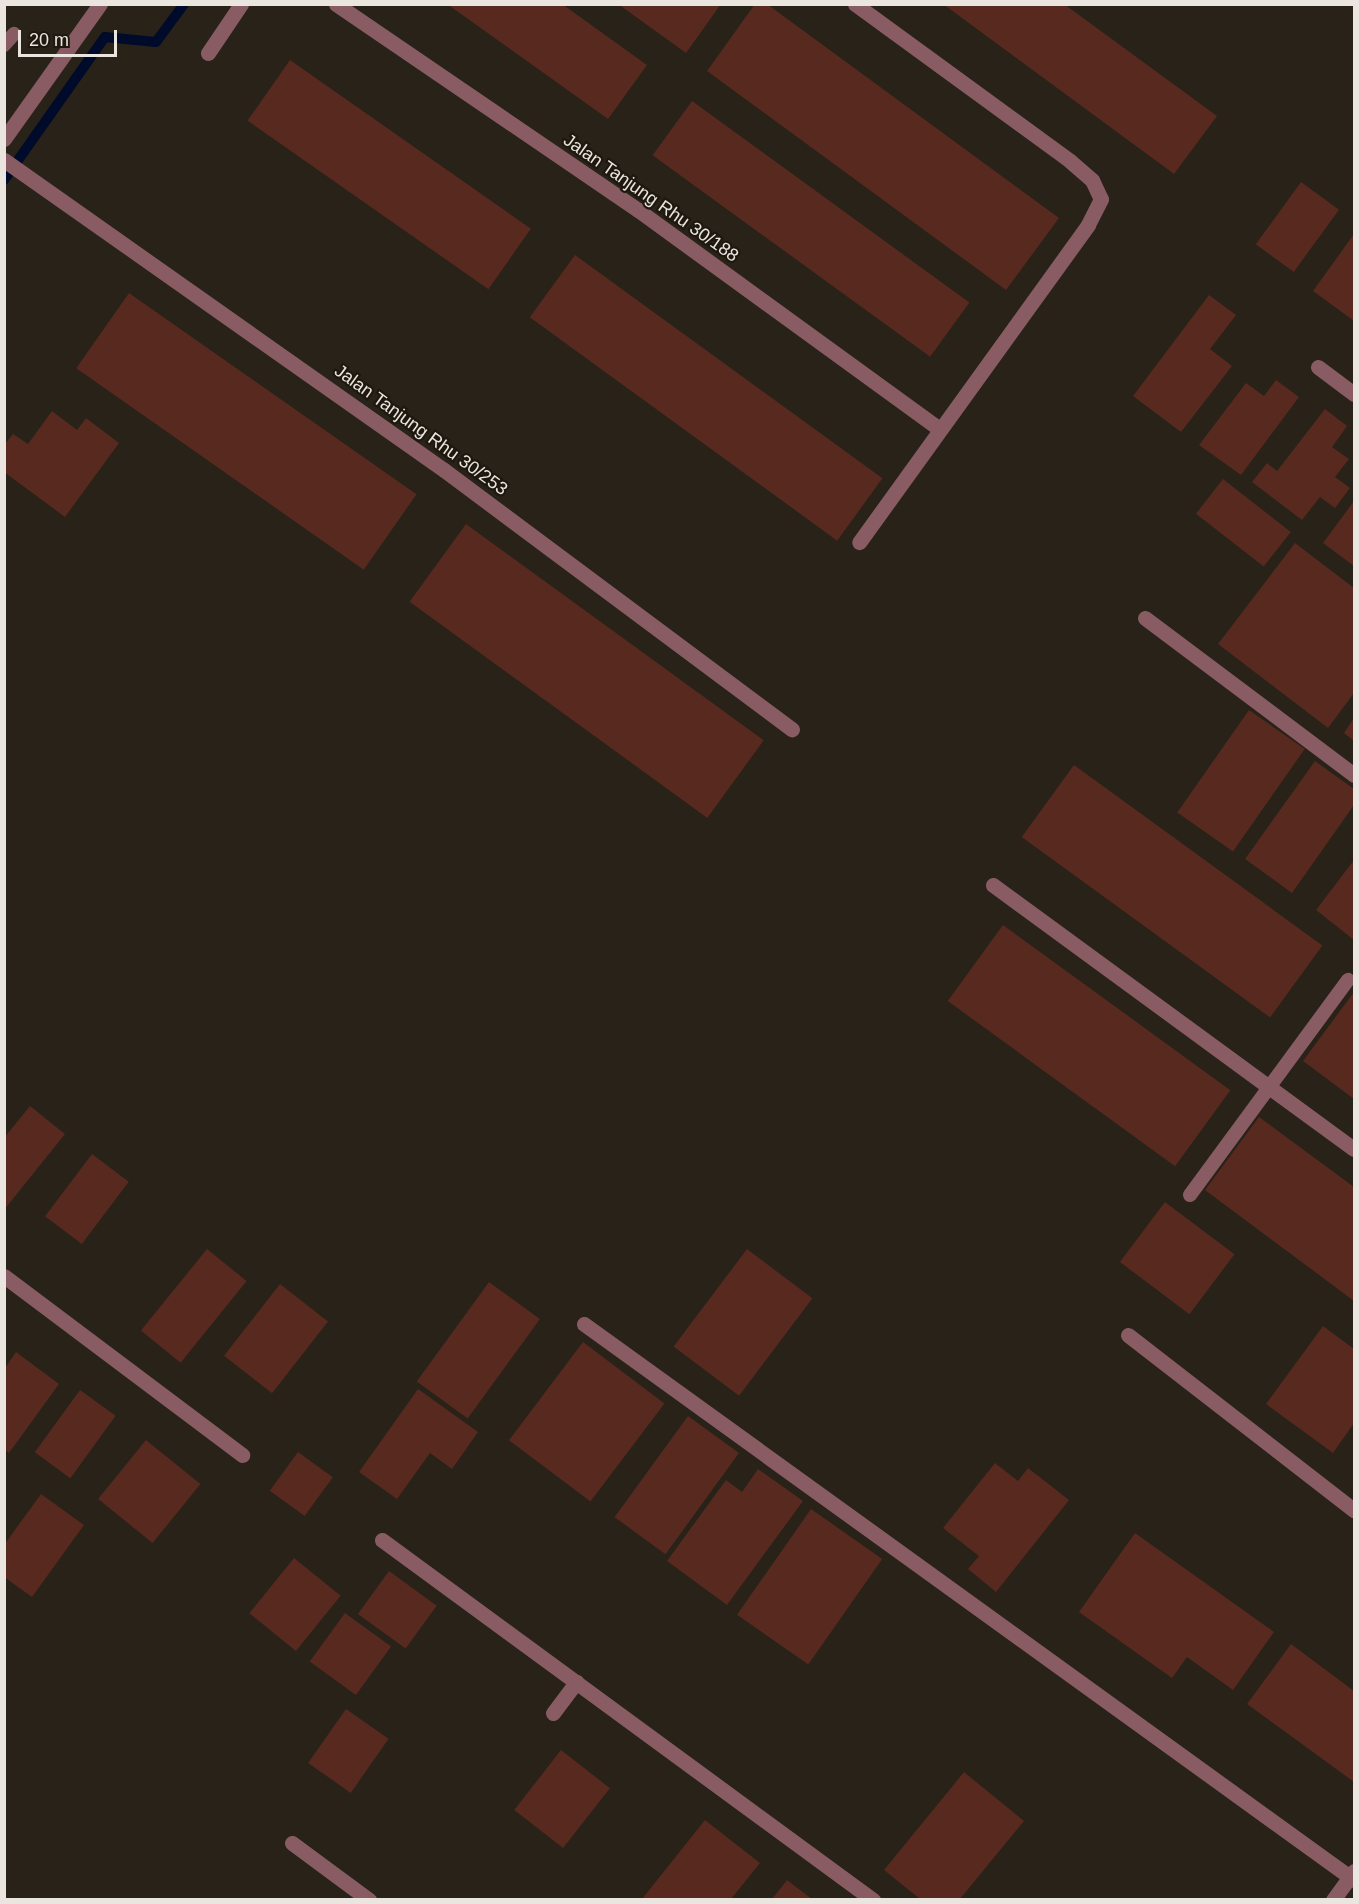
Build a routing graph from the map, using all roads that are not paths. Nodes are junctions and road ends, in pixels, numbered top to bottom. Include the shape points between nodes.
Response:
1 (100, 4) edge
2 (241, 4) edge
3 (336, 4) edge
4 (855, 4) edge
5 (14, 34) dead end
6 (4, 45) edge
7 (208, 53) dead end
8 (9, 121) edge
9 (4, 139) edge
10 (6, 161) edge
11 (1318, 367) dead end
12 (1354, 394) edge
13 (939, 429) junction
14 (859, 542) dead end
15 (1145, 618) dead end
16 (792, 729) dead end
17 (1354, 774) edge
18 (993, 885) dead end
19 (1348, 980) dead end
20 (1270, 1087) junction
21 (1354, 1149) edge
22 (1190, 1195) dead end
23 (4, 1276) edge
24 (584, 1324) dead end
25 (1128, 1335) dead end
26 (242, 1455) dead end
27 (1354, 1510) edge
28 (381, 1540) dead end
29 (576, 1682) junction
30 (553, 1713) dead end
31 (292, 1843) dead end
32 (1353, 1876) edge
33 (369, 1899) edge
34 (873, 1899) edge
35 (1333, 1899) edge

1 - 8 street
2 - 7 street
3 - 13 street, Jalan Tanjung Rhu 30/188 via 638,210
4 - 13 street via 1070,161 1092,180 1101,199 1088,225
5 - 6 lane
8 - 9 street
10 - 16 street, Jalan Tanjung Rhu 30/253 via 444,470
11 - 12 street
13 - 14 street
15 - 17 street
18 - 20 street
19 - 20 lane
20 - 21 street
20 - 22 lane
23 - 26 street
24 - 32 street
25 - 27 street
28 - 29 street
29 - 30 street
29 - 34 street
31 - 33 street
32 - 35 street

